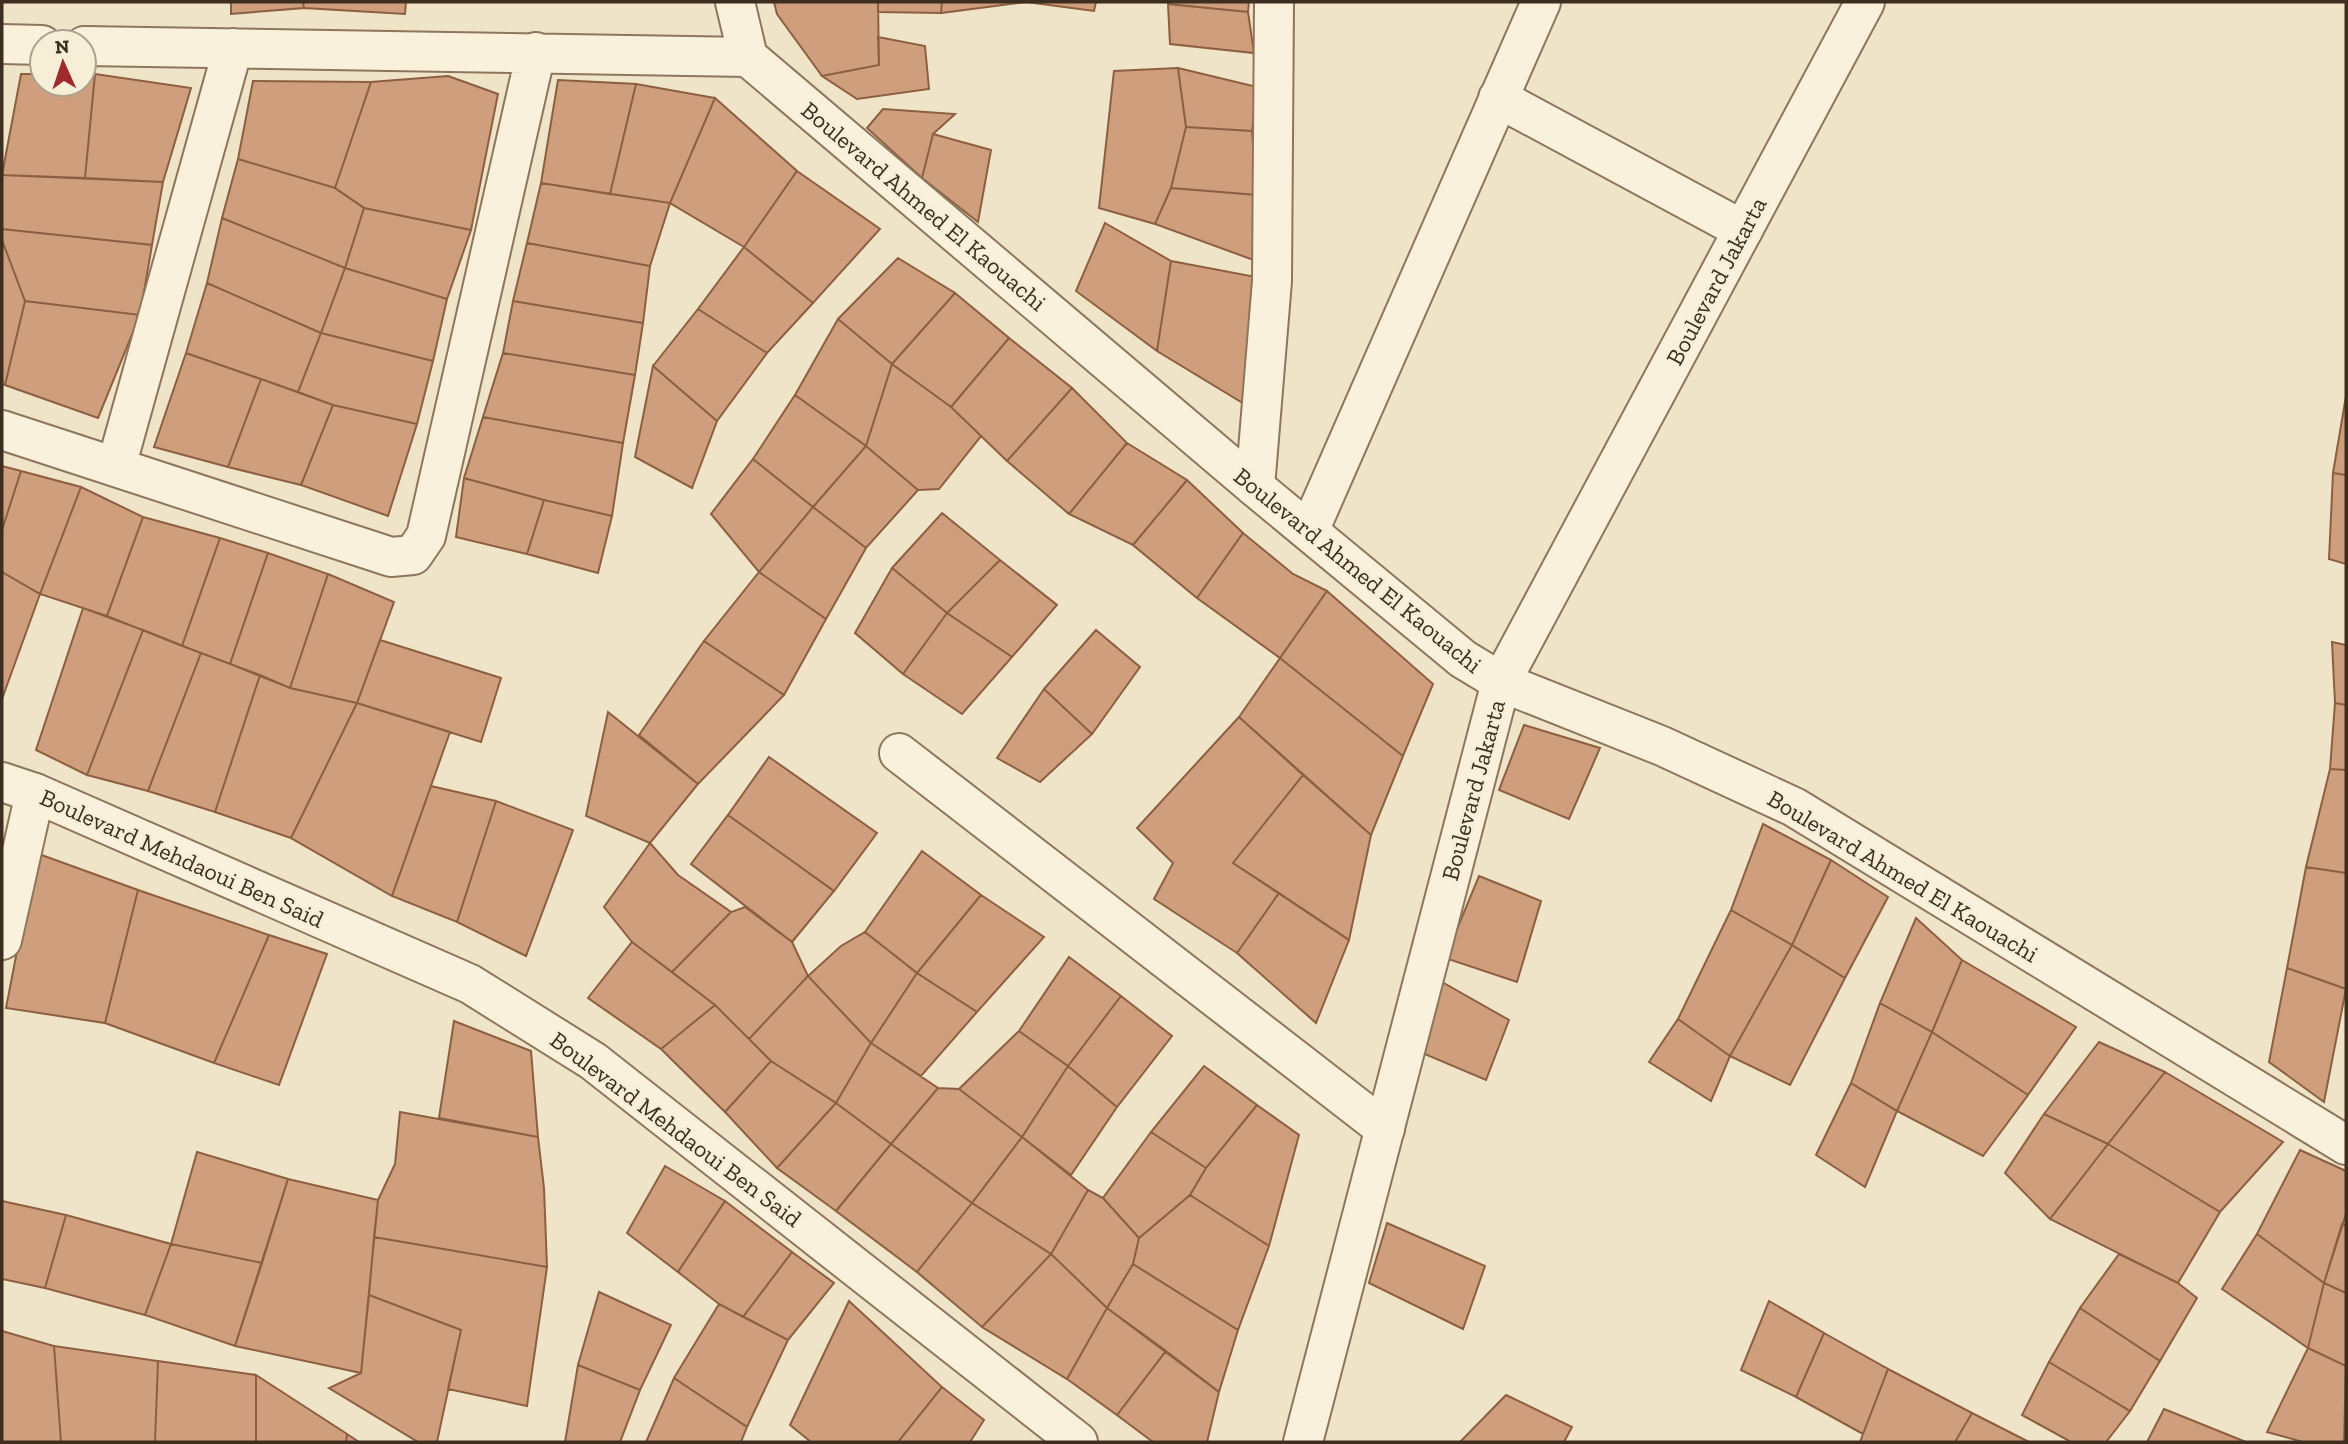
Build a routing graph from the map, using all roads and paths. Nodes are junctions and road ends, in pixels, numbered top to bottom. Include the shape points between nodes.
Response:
1 (735, 2) edge
2 (1274, 2) edge
3 (1541, 2) edge
4 (1865, 2) edge
5 (2, 44) edge
6 (28, 45) edge
7 (98, 46) edge
8 (233, 48) junction
9 (536, 52) junction
10 (748, 57) junction
11 (1498, 98) junction
12 (1743, 230) junction
13 (2, 430) edge
14 (116, 467) junction
15 (1255, 487) junction
16 (1309, 531) junction
17 (1501, 682) junction
18 (899, 753) dead end
19 (19, 788) edge
20 (2, 940) edge
21 (1385, 1129) junction
22 (2346, 1145) edge
23 (1078, 1442) edge
24 (1303, 1442) edge

1 - 10 street
2 - 15 street via 1272,281
3 - 11 street
4 - 12 street, Boulevard Jakarta
5 - 6 street
7 - 8 street
8 - 9 street
8 - 14 street
9 - 10 street
9 - 14 street via 426,536 413,555 391,557
10 - 15 street, Boulevard Ahmed El Kaouachi
11 - 12 street
11 - 16 street
12 - 17 street, Boulevard Jakarta
13 - 14 street
15 - 16 street, Boulevard Ahmed El Kaouachi
16 - 17 street, Boulevard Ahmed El Kaouachi via 1463,660
17 - 21 street, Boulevard Jakarta
17 - 22 street, Boulevard Ahmed El Kaouachi via 1662,746 1794,807
18 - 21 street
19 - 20 street
19 - 23 street, Boulevard Mehdaoui Ben Said via 470,984 533,1021 593,1060
21 - 24 street, Boulevard Jakarta

